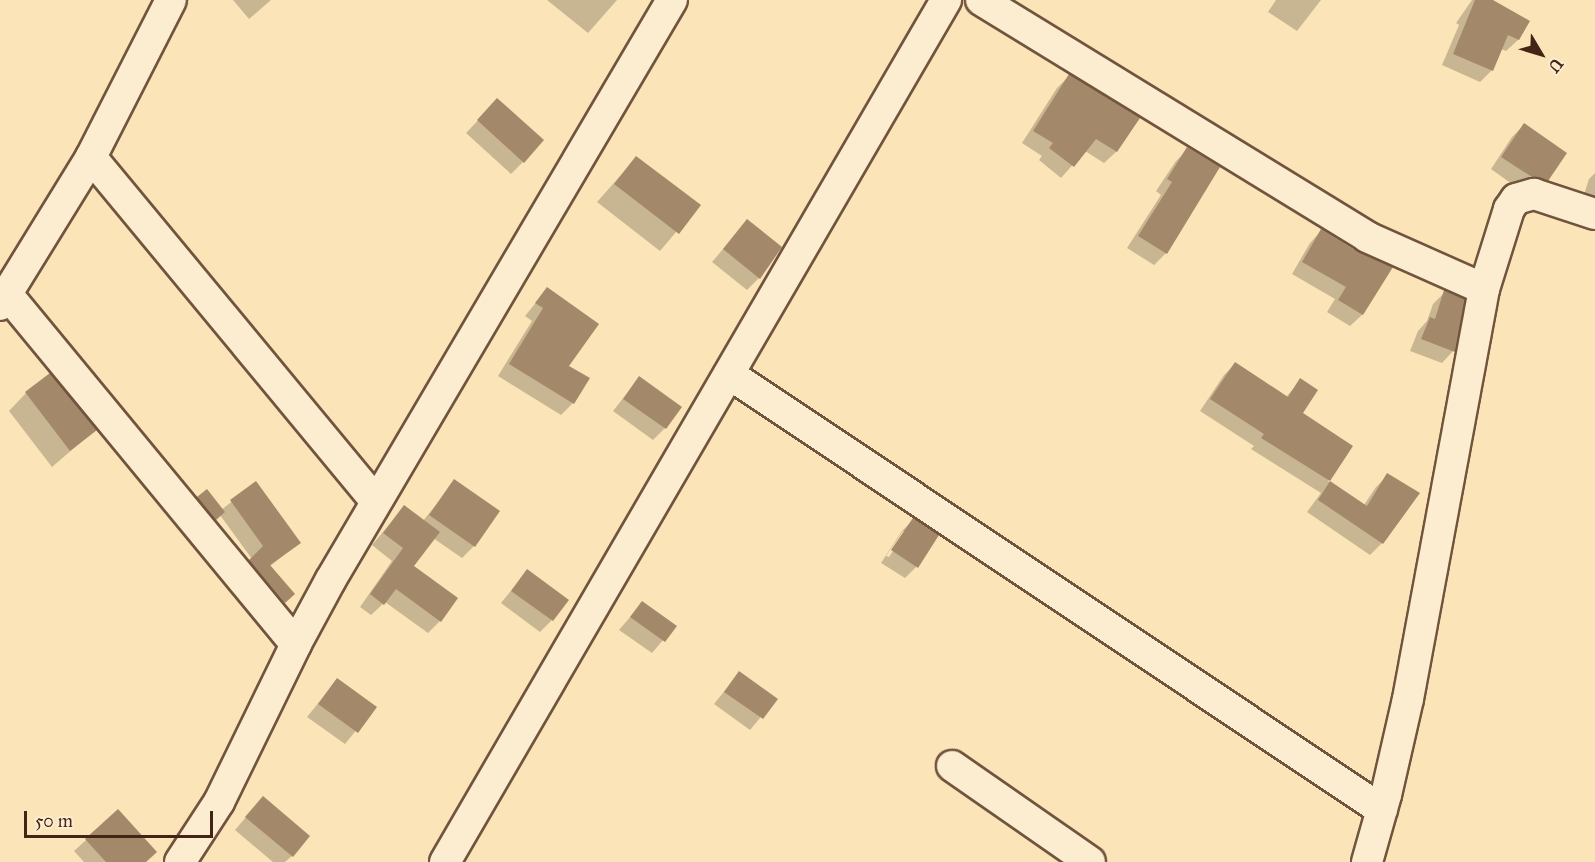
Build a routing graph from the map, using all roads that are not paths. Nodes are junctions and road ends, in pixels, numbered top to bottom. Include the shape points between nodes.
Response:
1 (171, 0) edge
2 (672, 0) edge
3 (946, 0) edge
4 (981, 0) edge
5 (91, 157) junction
6 (1595, 214) edge
7 (1484, 289) junction
8 (4, 300) edge
9 (729, 374) junction
10 (376, 501) junction
11 (296, 644) junction
12 (952, 766) dead end
13 (1382, 810) junction
14 (180, 862) edge
15 (445, 862) edge
16 (1090, 862) edge
17 (1367, 862) edge

1 - 5 street
2 - 10 street
3 - 9 street
4 - 7 street via 1367,237
5 - 8 street
5 - 10 street
6 - 7 street via 1534,194 1516,199 1509,209
7 - 13 street via 1417,654
8 - 11 street
9 - 13 street
9 - 15 street
10 - 11 street
11 - 14 street via 219,802
12 - 16 street
13 - 17 street

